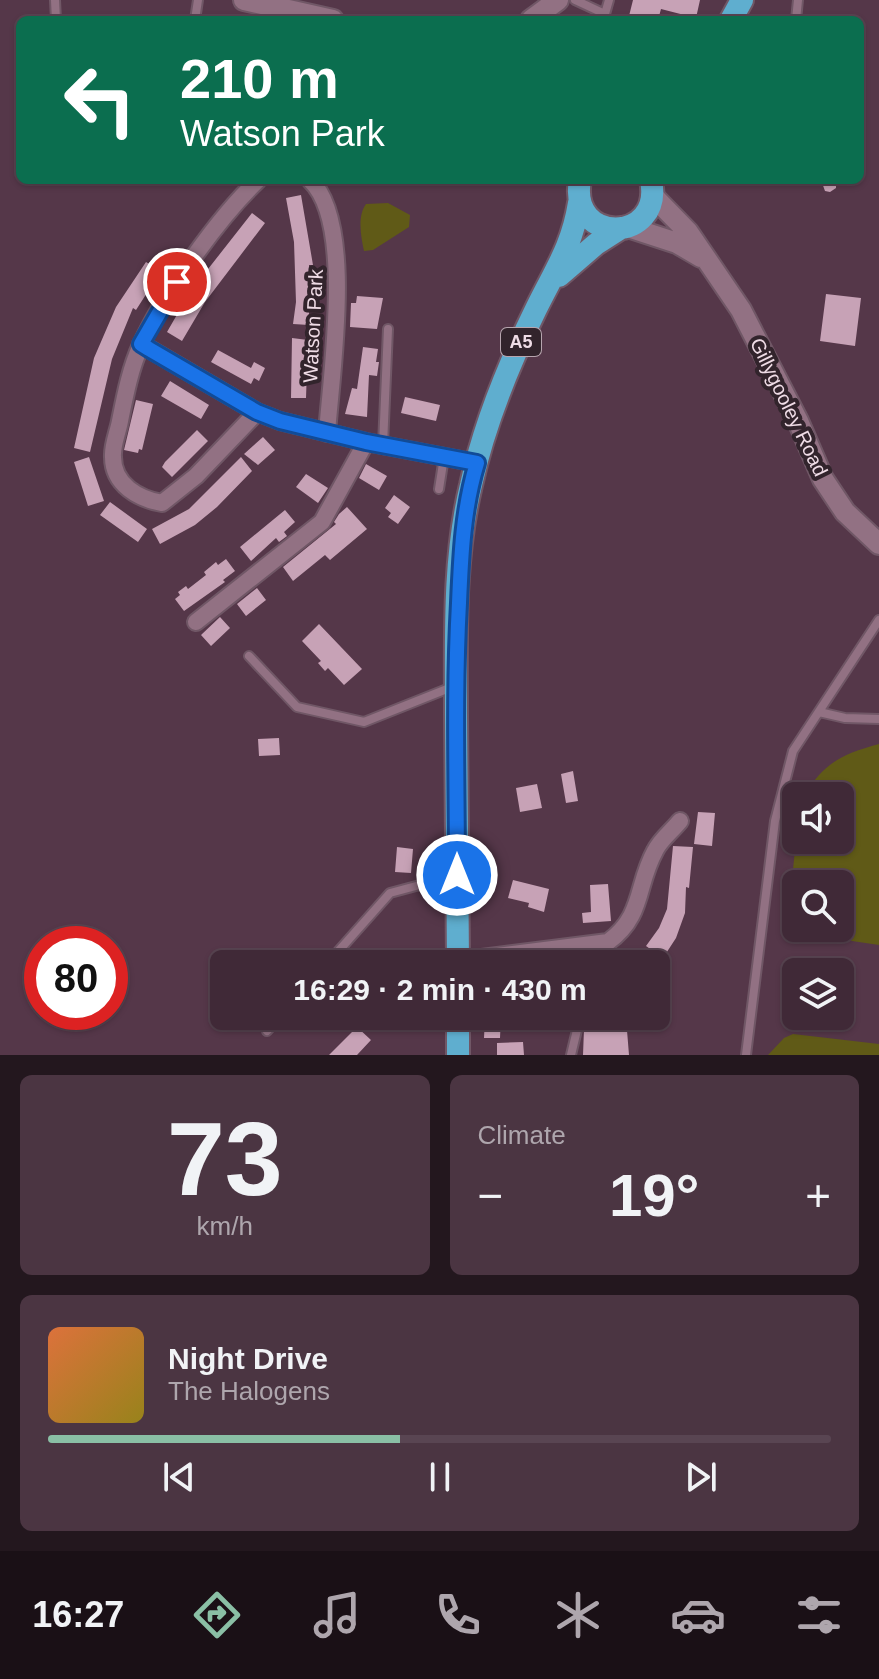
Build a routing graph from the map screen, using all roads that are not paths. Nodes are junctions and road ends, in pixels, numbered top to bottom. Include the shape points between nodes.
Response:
1 (246, 0) edge
2 (575, 0) edge
3 (609, 0) edge
4 (316, 16) edge
5 (536, 16) edge
6 (556, 16) edge
7 (254, 184) edge
8 (313, 184) edge
9 (653, 186) edge
10 (577, 190) edge
11 (625, 228) junction
12 (708, 262) junction
13 (549, 285) junction
14 (388, 329) dead end
15 (141, 344) junction
16 (257, 412) junction
17 (327, 433) junction
18 (366, 442) junction
19 (383, 445) junction
20 (444, 456) junction
21 (477, 463) junction
22 (439, 489) dead end
23 (879, 544) edge
24 (879, 620) edge
25 (196, 622) dead end
26 (249, 656) dead end
27 (456, 685) junction
28 (819, 712) junction
29 (879, 719) edge
30 (680, 821) dead end
31 (457, 875) junction
32 (339, 950) edge
33 (458, 950) edge
34 (548, 950) edge
35 (458, 1030) edge
36 (577, 1030) dead end
37 (458, 1055) edge
38 (571, 1055) edge
39 (746, 1055) edge

1 - 4 main road
2 - 3 lane via 605,14
5 - 6 main road via 558,0
7 - 15 street via 177,282
8 - 17 street, Watson Park via 327,207 336,251
9 - 11 highway, A5 via 647,211
9 - 12 main road, Gillygooley Road
10 - 11 highway, A5 via 593,222
10 - 13 highway, A5 via 570,245
11 - 12 main road, Gillygooley Road via 677,243
11 - 13 highway, A5 via 596,244
12 - 23 main road, Gillygooley Road via 747,321 823,479 845,512
13 - 21 highway, A5 via 512,362
14 - 19 lane
15 - 16 street
15 - 16 street via 113,458 130,492 162,503 196,476
16 - 17 street
17 - 18 street
18 - 19 street
18 - 25 street via 322,522
19 - 20 street
20 - 21 street
20 - 22 lane
21 - 27 highway, A5 via 461,543
24 - 28 lane
26 - 27 lane via 297,707 364,722
27 - 31 highway, A5
28 - 29 lane
28 - 39 lane via 793,751 775,821
30 - 34 street via 655,851 634,914 620,933 608,942
31 - 32 lane via 390,893
31 - 33 highway, A5
35 - 37 highway
36 - 38 lane

